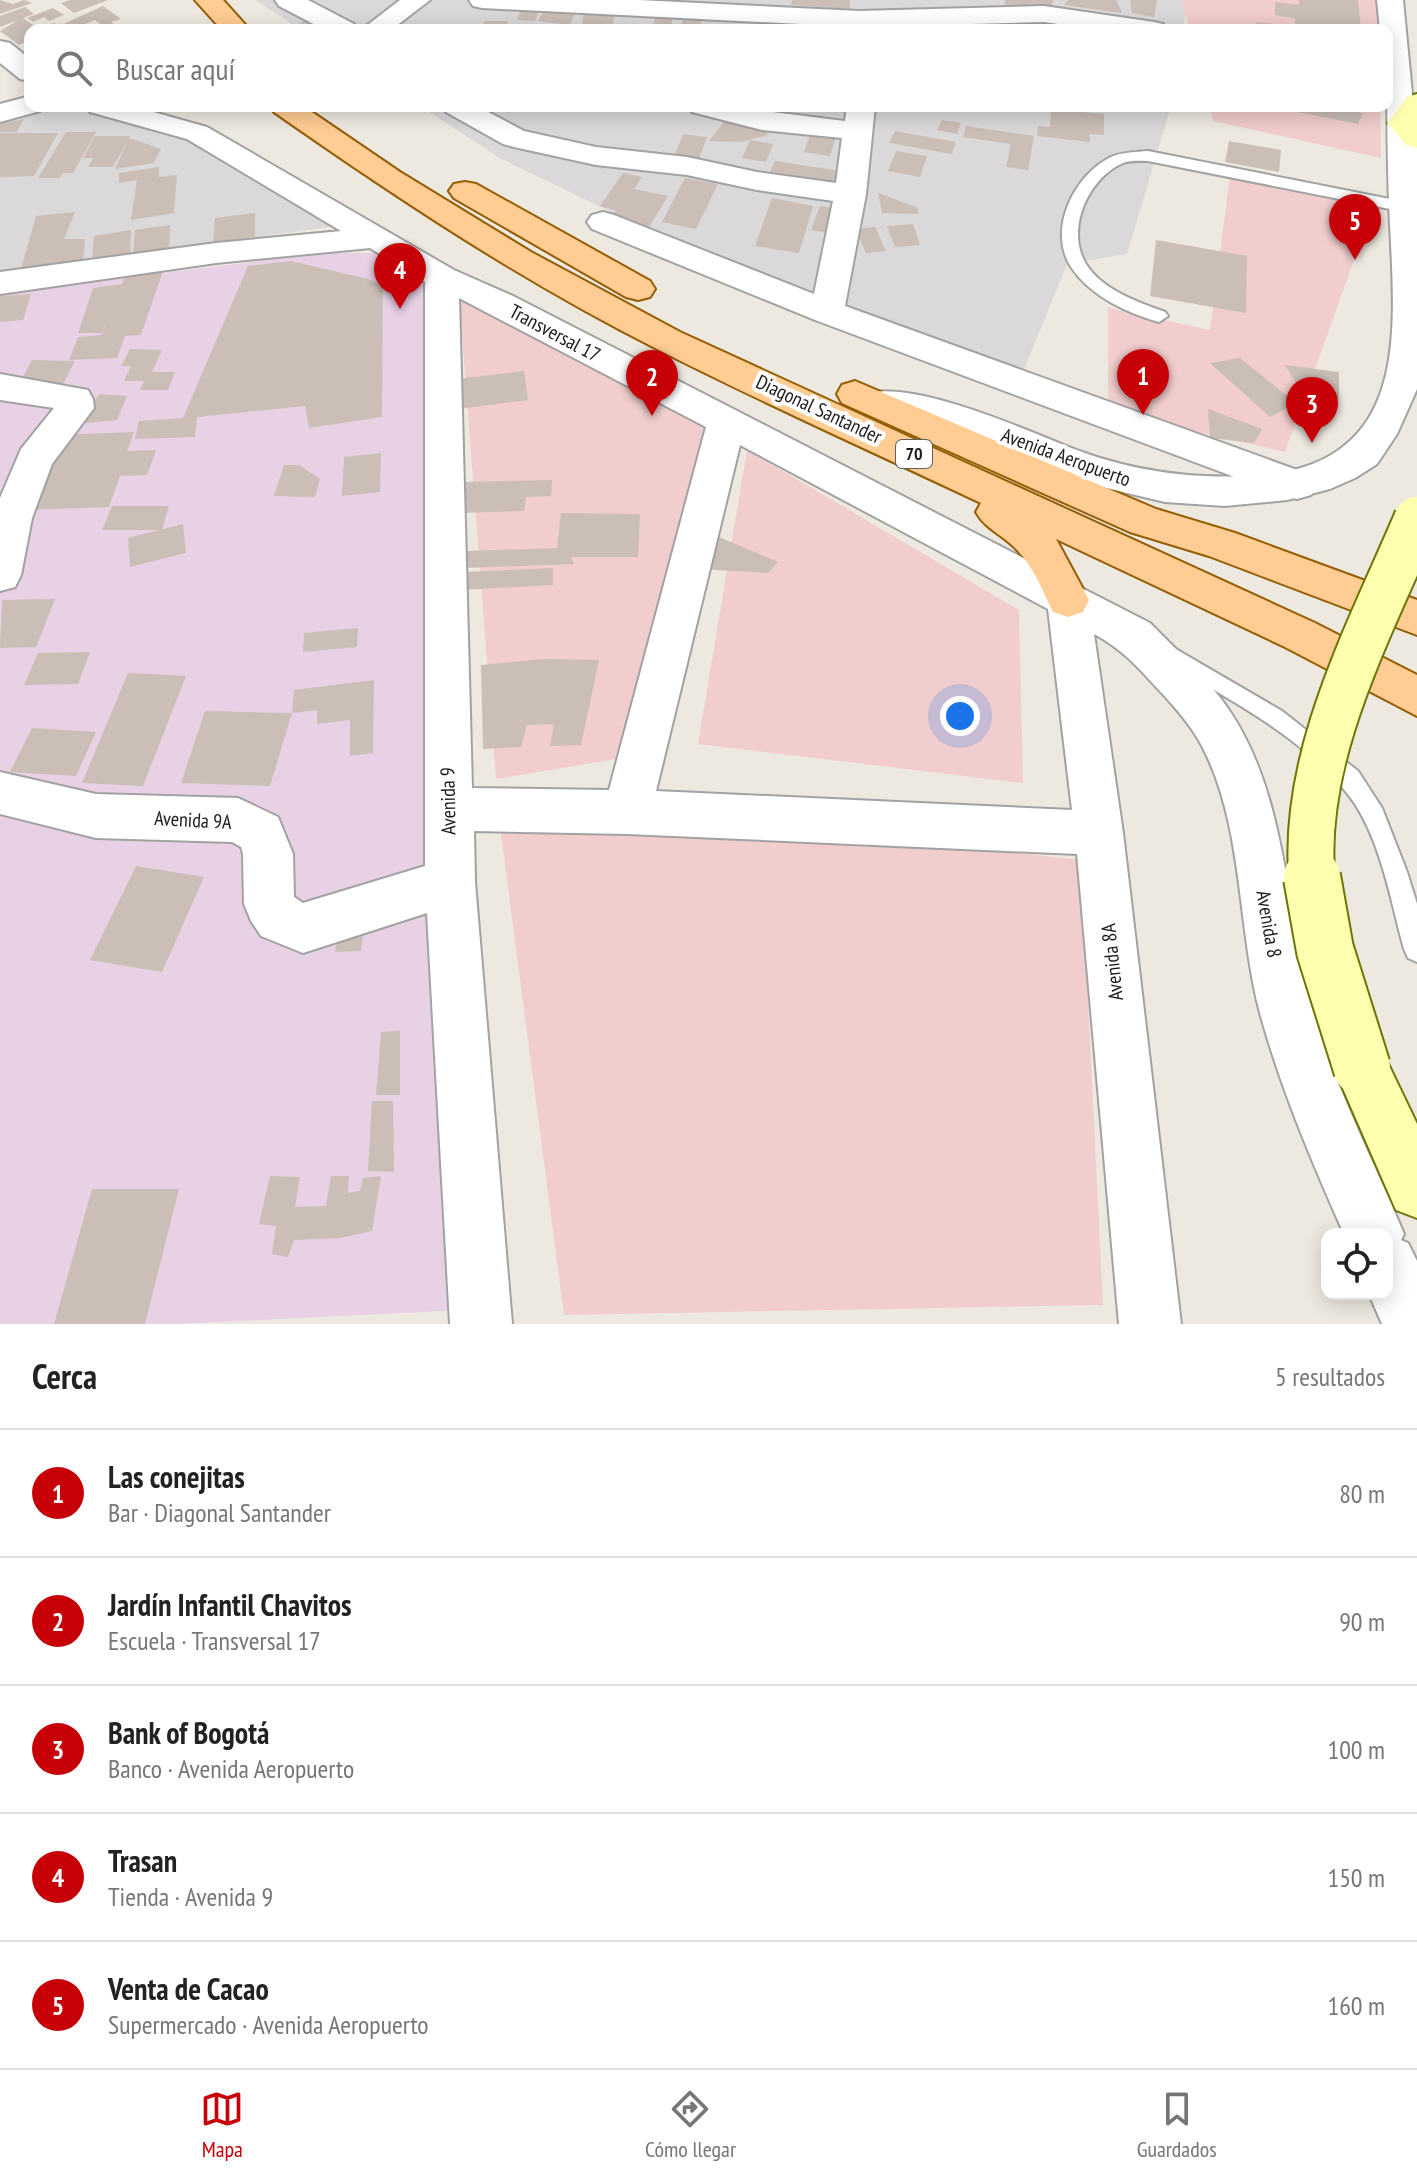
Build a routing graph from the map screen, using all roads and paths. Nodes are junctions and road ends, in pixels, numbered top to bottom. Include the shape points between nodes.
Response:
1 (208, 0) edge
2 (288, 0) edge
3 (417, 0) edge
4 (482, 0) edge
5 (1390, 0) edge
6 (533, 1) edge
7 (858, 16) edge
8 (231, 24) edge
9 (334, 24) edge
10 (383, 24) edge
11 (1123, 24) edge
12 (1391, 24) edge
13 (0, 49) edge
14 (1393, 54) edge
15 (24, 68) edge
16 (24, 107) edge
17 (122, 112) edge
18 (293, 112) edge
19 (332, 112) edge
20 (467, 112) edge
21 (726, 112) edge
22 (0, 113) edge
23 (860, 118) edge
24 (1412, 122) edge
25 (850, 194) junction
26 (1405, 207) junction
27 (603, 222) dead end
28 (375, 238) junction
29 (442, 277) junction
30 (0, 283) edge
31 (827, 312) junction
32 (1159, 316) dead end
33 (0, 387) edge
34 (875, 403) junction
35 (827, 412) junction
36 (726, 424) junction
37 (1297, 485) junction
38 (1417, 518) edge
39 (0, 575) edge
40 (1068, 600) junction
41 (1135, 635) junction
42 (1412, 637) edge
43 (1417, 697) edge
44 (0, 793) edge
45 (448, 809) junction
46 (627, 812) junction
47 (1099, 833) junction
48 (450, 882) junction
49 (1417, 949) edge
50 (1417, 1189) edge
51 (1371, 1228) edge
52 (1393, 1277) edge
53 (481, 1324) edge
54 (1150, 1324) edge
55 (1391, 1324) edge
56 (1414, 1324) edge

1 - 8 main road
2 - 9 street
3 - 10 street
4 - 6 street
5 - 12 street, Avenida Aeropuerto
6 - 7 street
7 - 11 street via 1044,14
13 - 15 street
14 - 24 street, Avenida Aeropuerto
16 - 22 street
17 - 28 street, Transversal 17 via 197,133
18 - 35 main road, Diagonal Santander / 70 via 519,259 668,340
19 - 34 main road, Diagonal Santander / 70 via 673,309
20 - 25 street via 514,138 596,156
21 - 23 street via 762,121
23 - 25 street
24 - 26 street, Avenida Aeropuerto
25 - 31 street
26 - 32 lane via 1148,156 1116,161 1077,203 1069,249 1078,266 1112,296
26 - 37 street, Avenida Aeropuerto via 1410,349 1396,400 1364,453 1331,474
27 - 31 street
28 - 29 street, Transversal 17
28 - 30 street via 216,253
29 - 36 street, Transversal 17
29 - 45 street, Avenida 9
31 - 37 street
33 - 39 street via 75,399 75,408 35,459 12,518
34 - 37 street, Avenida Aeropuerto via 961,418 1141,484 1204,490
34 - 42 main road, Diagonal Santander / 70
35 - 40 main road via 851,440 1012,520 1049,558
35 - 43 main road, Diagonal Santander / 70 via 1300,635
36 - 40 street, Transversal 17
36 - 46 street
38 - 50 main road, bridge via 1346,688 1310,825 1326,961 1362,1068
40 - 41 street, Transversal 17
40 - 47 street, Avenida 8A
41 - 49 lane via 1209,675 1287,727 1363,796 1380,830
41 - 51 street, Avenida 8 via 1206,715 1239,777 1290,1022 1315,1103
44 - 48 street, Avenida 9A via 96,816 238,820 261,833 268,854 269,904 279,919 303,928
45 - 46 street
45 - 48 street, Avenida 9
46 - 47 street
47 - 54 street, Avenida 8A
48 - 53 street, Avenida 9
52 - 56 street
55 - 56 street

